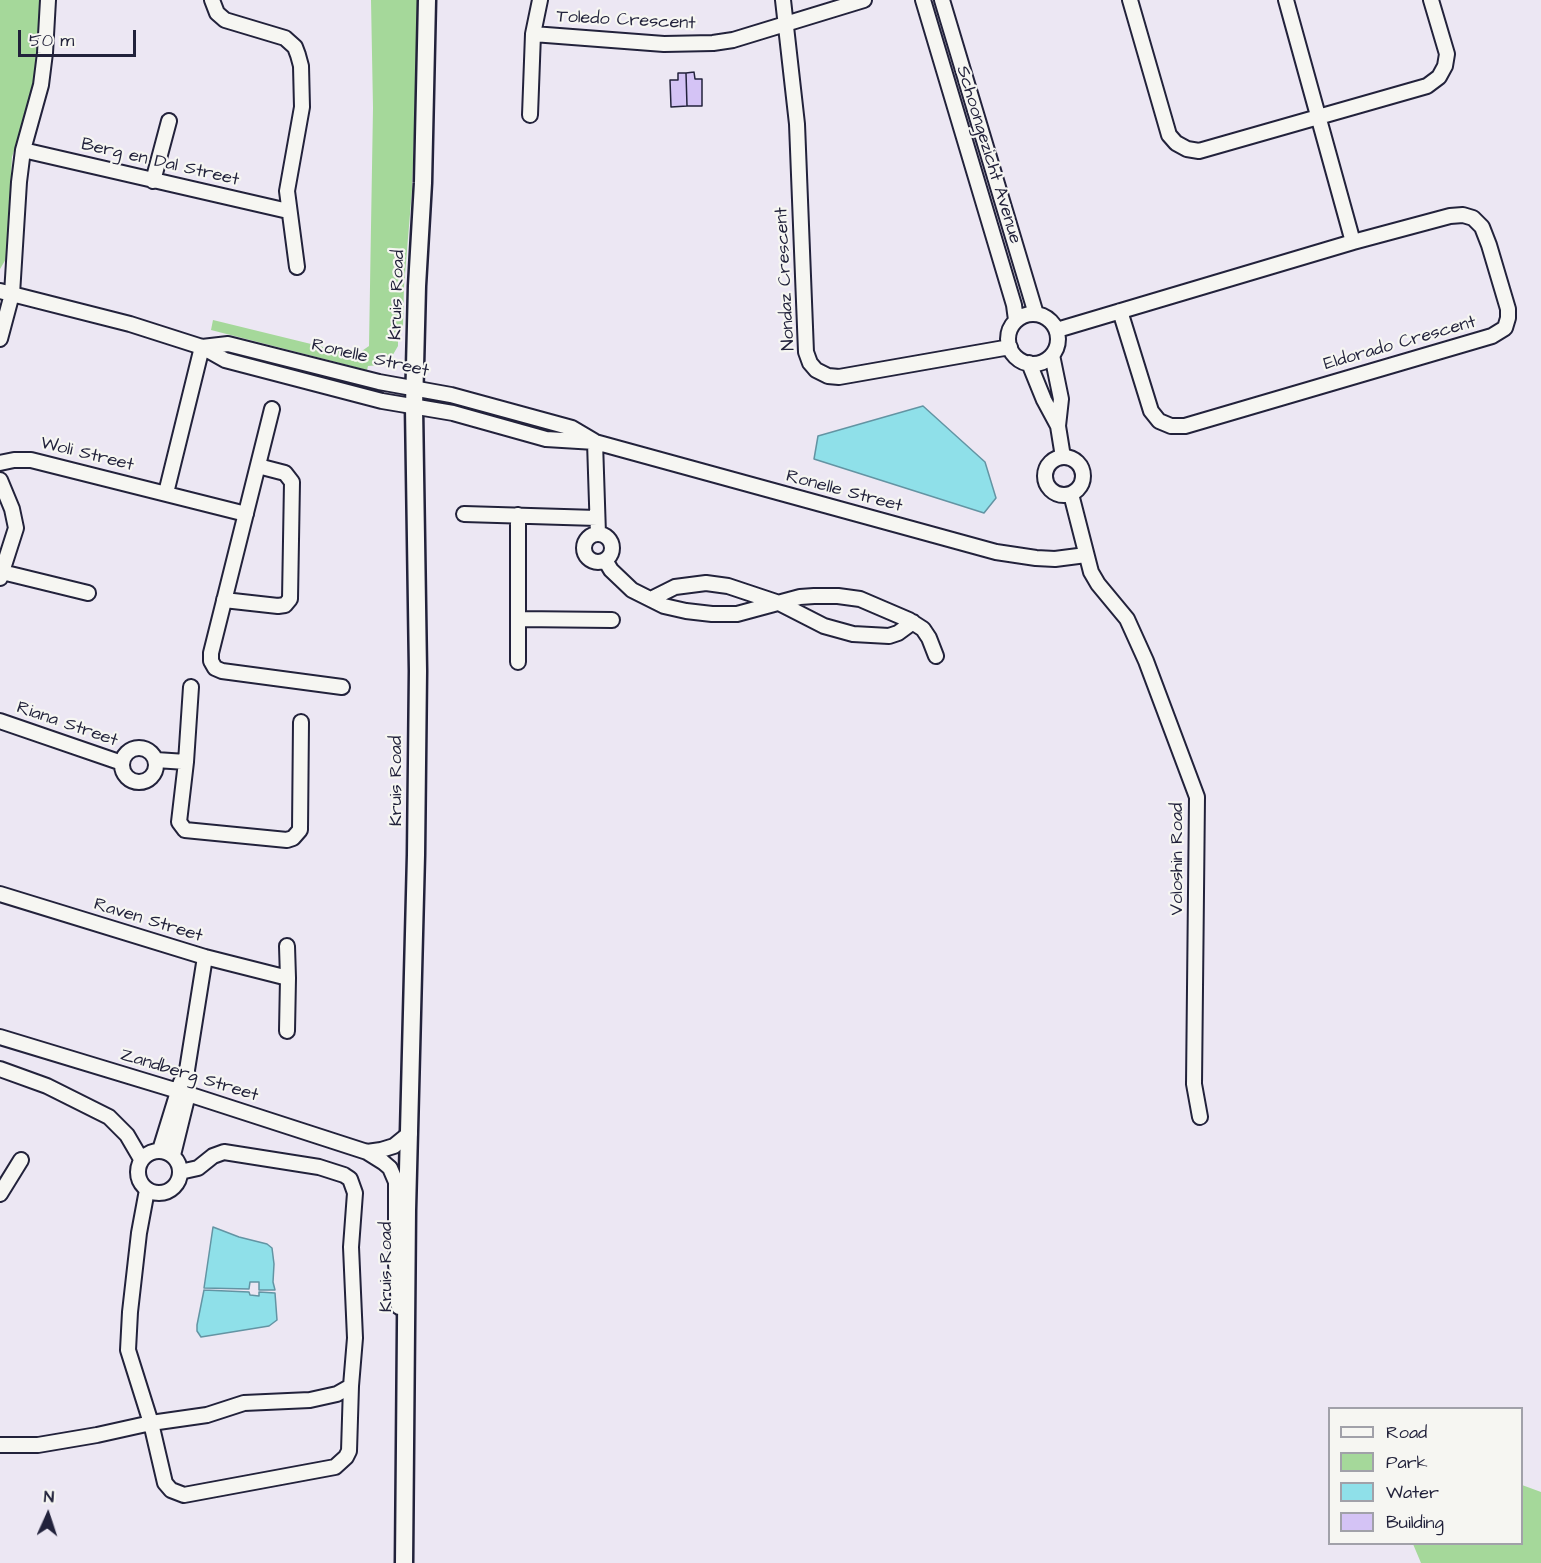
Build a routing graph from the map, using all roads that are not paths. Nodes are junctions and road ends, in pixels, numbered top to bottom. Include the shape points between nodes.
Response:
1 (48, 0) edge
2 (212, 0) edge
3 (427, 0) edge
4 (540, 0) edge
5 (783, 0) edge
6 (864, 0) edge
7 (923, 0) edge
8 (942, 0) edge
9 (1130, 0) edge
10 (1286, 0) edge
11 (1431, 0) edge
12 (786, 23) junction
13 (533, 34) junction
14 (530, 115) dead end
15 (1318, 117) junction
16 (169, 121) dead end
17 (23, 150) junction
18 (153, 181) junction
19 (288, 211) junction
20 (1353, 242) junction
21 (297, 267) dead end
22 (6, 292) edge
23 (1120, 311) junction
24 (1036, 314) junction
25 (1016, 320) junction
26 (1056, 330) junction
27 (0, 339) edge
28 (1010, 346) junction
29 (202, 347) junction
30 (1052, 355) junction
31 (1029, 363) junction
32 (415, 389) junction
33 (414, 407) junction
34 (272, 409) dead end
35 (1058, 426) junction
36 (596, 442) junction
37 (1063, 457) junction
38 (0, 463) edge
39 (258, 466) junction
40 (0, 480) edge
41 (166, 493) junction
42 (1071, 494) junction
43 (464, 513) dead end
44 (246, 514) junction
45 (518, 515) junction
46 (597, 518) junction
47 (598, 534) junction
48 (1086, 555) junction
49 (605, 560) junction
50 (1, 575) edge
51 (88, 593) dead end
52 (651, 599) junction
53 (224, 600) junction
54 (779, 603) junction
55 (518, 619) junction
56 (612, 620) dead end
57 (914, 622) junction
58 (936, 656) dead end
59 (518, 662) dead end
60 (191, 687) dead end
61 (342, 687) dead end
62 (0, 721) edge
63 (301, 722) dead end
64 (156, 760) junction
65 (186, 762) junction
66 (122, 764) junction
67 (0, 894) edge
68 (287, 946) dead end
69 (205, 957) junction
70 (288, 978) junction
71 (287, 1031) dead end
72 (0, 1037) edge
73 (0, 1069) edge
74 (183, 1092) junction
75 (1200, 1117) dead end
76 (410, 1133) junction
77 (367, 1152) junction
78 (166, 1153) junction
79 (141, 1159) junction
80 (21, 1160) dead end
81 (180, 1172) junction
82 (147, 1190) junction
83 (0, 1194) edge
84 (406, 1350) junction
85 (351, 1386) junction
86 (151, 1423) junction
87 (0, 1445) edge
88 (404, 1563) edge

1 - 17 street via 41,86
2 - 19 street via 225,20 285,38 298,55 302,106 289,174
3 - 32 street, Kruis Road
4 - 13 street, Toledo Crescent
5 - 12 street
6 - 12 street
7 - 25 street, Schoongezicht Avenue
8 - 24 street, Schoongezicht Avenue
9 - 15 street via 1169,135 1176,143 1199,151
10 - 15 street
11 - 15 street via 1447,54 1439,77 1428,86
12 - 13 street, Toledo Crescent via 713,43 664,44
12 - 28 street, Nondaz Crescent via 797,124 806,352 810,363 828,376 838,377
13 - 14 street, Toledo Crescent
15 - 20 street
16 - 18 street
17 - 18 street, Berg en Dal Street
17 - 22 street
18 - 19 street, Berg en Dal Street
19 - 21 street
20 - 23 street, Eldorado Crescent
20 - 23 street, Eldorado Crescent via 1450,216 1473,218 1482,226 1508,309 1504,328 1492,336 1401,363 1185,426 1171,426 1159,422 1151,411
22 - 27 street
22 - 29 street, Ronelle Street
23 - 26 street, Eldorado Crescent
24 - 25 street
24 - 26 street via 1047,318
25 - 28 street via 1009,335
26 - 30 street via 1057,345
28 - 31 street via 1017,358
29 - 32 street, Ronelle Street via 228,344
29 - 33 street, Ronelle Street via 225,360
29 - 41 street
30 - 31 street
30 - 35 street via 1061,399
31 - 35 street
32 - 33 street, Kruis Road
32 - 36 street, Ronelle Street via 572,428
33 - 36 street, Ronelle Street via 453,413 546,439
33 - 76 street, Kruis Road via 418,671
34 - 39 street
35 - 37 street
36 - 46 street
36 - 48 street, Ronelle Street via 996,552 1036,558
37 - 42 street via 1077,461 1083,472 1081,485
37 - 42 street via 1048,465 1047,482 1054,492
38 - 41 street, Woli Street via 31,460
39 - 44 street
39 - 53 street via 285,473 292,482 290,599 278,606
40 - 50 street via 16,521
41 - 44 street, Woli Street
42 - 48 street
43 - 45 street
44 - 53 street
45 - 46 street
45 - 55 street
46 - 47 street
47 - 49 street via 611,544 611,553
47 - 49 street via 586,540 585,554 592,560
48 - 75 street, Voloshin Road via 1098,584 1127,619 1197,797 1194,1084
49 - 52 street via 632,590
50 - 51 street
52 - 54 street via 664,606 712,614 737,614
52 - 54 street via 675,587 706,583
53 - 61 street via 210,657 215,668
54 - 57 street via 800,597 860,599
54 - 57 street via 824,626 853,634 889,636
55 - 56 street
55 - 59 street
57 - 58 street via 929,638
60 - 65 street
62 - 66 street, Riana Street
63 - 65 street via 300,830 293,838 185,830 179,822
64 - 65 street
64 - 66 street via 149,750 138,747 127,752
64 - 66 street via 152,777 141,782 129,779
67 - 69 street, Raven Street
68 - 70 street
69 - 70 street, Raven Street
69 - 74 street
70 - 71 street
72 - 74 street, Zandberg Street
73 - 79 street via 47,1086 109,1117 120,1126
74 - 77 street, Zandberg Street
74 - 78 street
76 - 77 street via 394,1146
76 - 84 street, Kruis Road
77 - 84 street, Zandberg Street via 387,1165 396,1182 396,1264
78 - 79 street via 152,1151
78 - 81 street via 179,1164
79 - 82 street via 138,1177
80 - 83 street
81 - 82 street via 171,1189 159,1193
81 - 85 street via 198,1168 224,1152 319,1167 350,1179 355,1193 351,1247 355,1338
82 - 86 street via 128,1350
84 - 88 street, Kruis Road
85 - 86 street via 337,1394 310,1400 244,1403 207,1415
85 - 86 street via 349,1451 341,1462 335,1467 231,1487 184,1495 171,1490 165,1483
86 - 87 street via 38,1445

